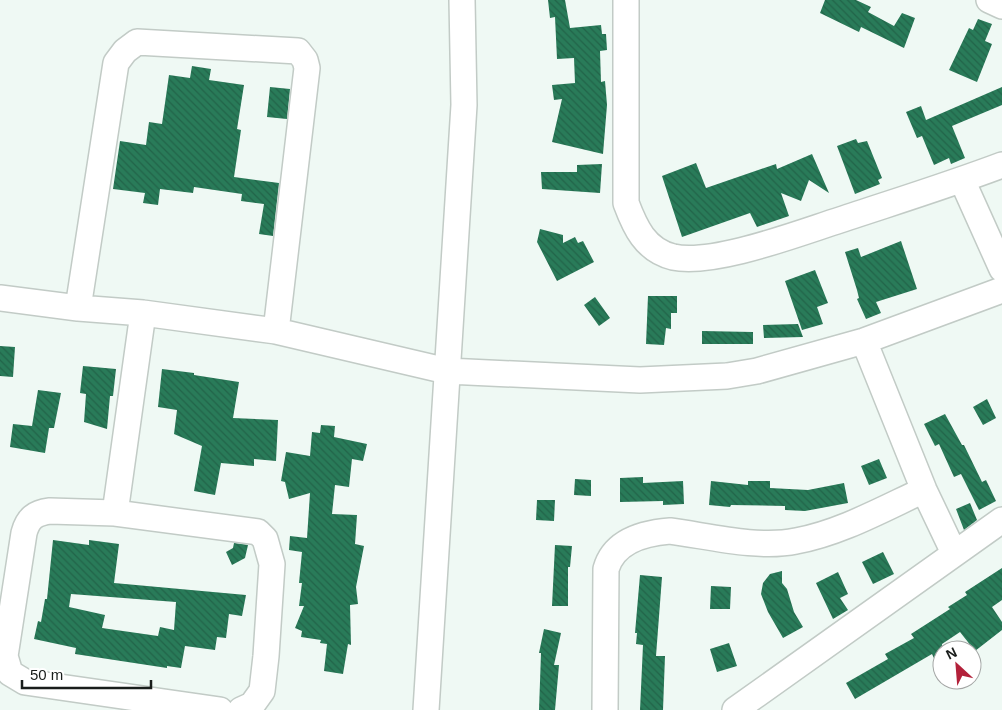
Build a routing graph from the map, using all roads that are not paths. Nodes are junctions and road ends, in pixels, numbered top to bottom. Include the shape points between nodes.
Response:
1 (462, 0) edge
2 (626, 0) edge
3 (989, 0) edge
4 (1002, 6) edge
5 (1002, 165) edge
6 (962, 180) junction
7 (1002, 269) edge
8 (1002, 290) edge
9 (0, 298) edge
10 (78, 308) junction
11 (143, 313) junction
12 (276, 331) junction
13 (864, 341) junction
14 (447, 370) junction
15 (924, 490) junction
16 (115, 513) junction
17 (1002, 520) edge
18 (954, 553) junction
19 (134, 704) edge
20 (220, 710) edge
21 (241, 710) edge
22 (426, 710) edge
23 (605, 710) edge
24 (735, 710) edge

1 - 14 street via 464,105
2 - 6 street via 626,203 635,229 652,248 674,257 701,258 757,246
3 - 4 street
5 - 6 street
6 - 7 street
8 - 13 street
9 - 10 street
10 - 11 street
10 - 12 street via 116,62 125,51 137,42 298,51 307,68
11 - 12 street
11 - 16 street
12 - 14 street
13 - 14 street via 757,371 727,376 640,380
13 - 15 street
14 - 22 street
15 - 18 street
15 - 23 street via 824,534 794,542 767,544 670,531 654,532 627,542 613,555 606,569
16 - 19 street via 40,512 32,517 24,533 5,656 10,673 26,682
16 - 21 street via 252,530 265,539 272,564 262,691 252,705
17 - 18 street
18 - 24 street
19 - 20 street

